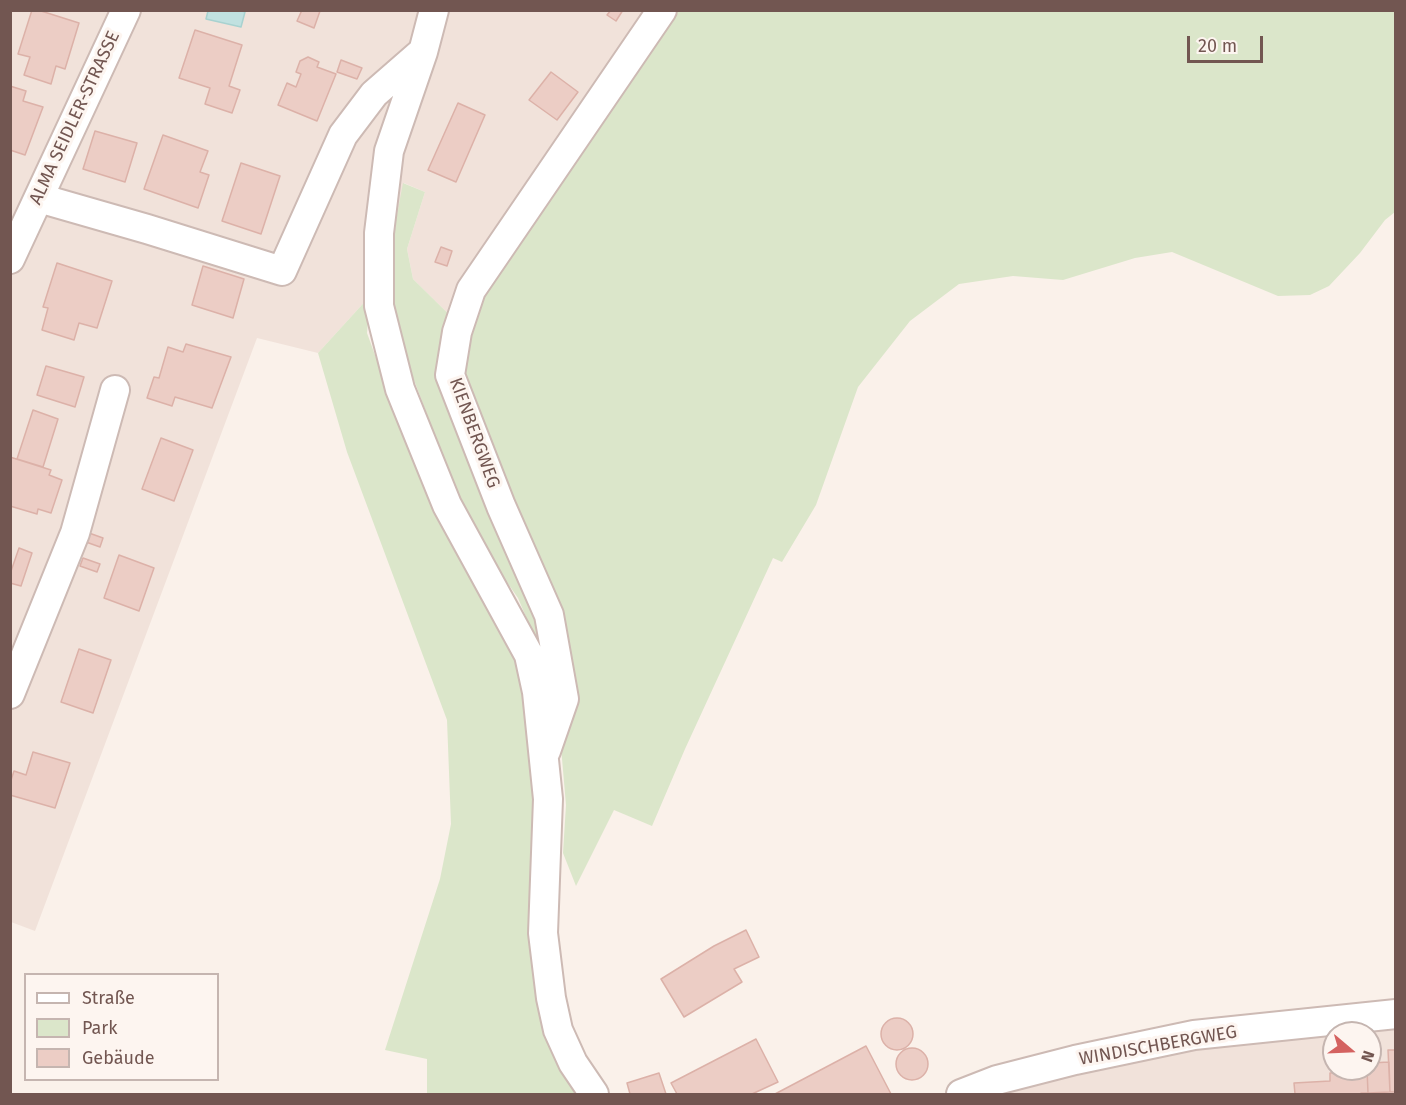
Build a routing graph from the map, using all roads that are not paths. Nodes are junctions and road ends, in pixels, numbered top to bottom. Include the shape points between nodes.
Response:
1 (126, 10) edge
2 (434, 10) edge
3 (662, 10) edge
4 (423, 52) junction
5 (39, 198) junction
6 (10, 259) edge
7 (115, 390) dead end
8 (10, 694) edge
9 (544, 759) junction
10 (1395, 1014) edge
11 (594, 1095) edge
12 (961, 1095) edge

1 - 5 street, ALMA SEIDLER-STRASSE
2 - 4 street, KIENBERGWEG
3 - 9 street, KIENBERGWEG via 471,290 457,332 450,375 549,615 564,699
4 - 5 street via 374,94 343,135 282,271
4 - 9 street, KIENBERGWEG via 389,151 379,233 379,306 400,389 447,505 529,655
5 - 6 street, ALMA SEIDLER-STRASSE
7 - 8 street via 75,533
9 - 11 street, KIENBERGWEG via 548,799 543,933 551,998 558,1030
10 - 12 street, WINDISCHBERGWEG via 1194,1035 997,1080

